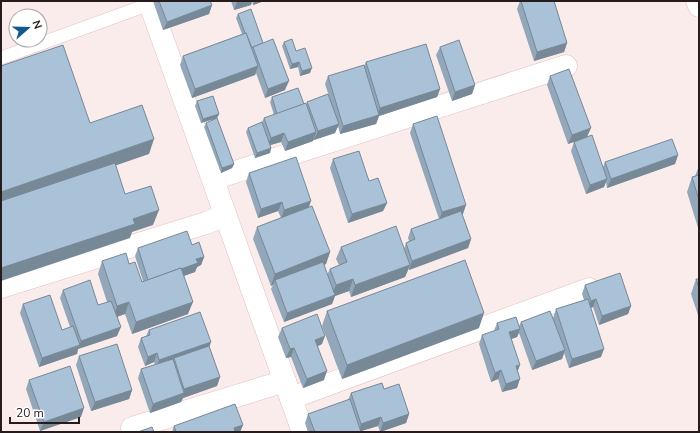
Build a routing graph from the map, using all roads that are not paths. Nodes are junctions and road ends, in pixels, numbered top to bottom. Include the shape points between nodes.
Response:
1 (697, 1) edge
2 (150, 2) edge
3 (699, 6) edge
4 (1, 58) edge
5 (566, 66) dead end
6 (213, 179) junction
7 (225, 215) junction
8 (1, 287) edge
9 (589, 289) edge
10 (288, 390) junction
11 (132, 428) dead end
12 (303, 432) edge

1 - 3 street
2 - 4 lane
2 - 6 street
5 - 6 street
6 - 7 street
7 - 8 street
7 - 10 street
9 - 10 street
10 - 11 street
10 - 12 street

